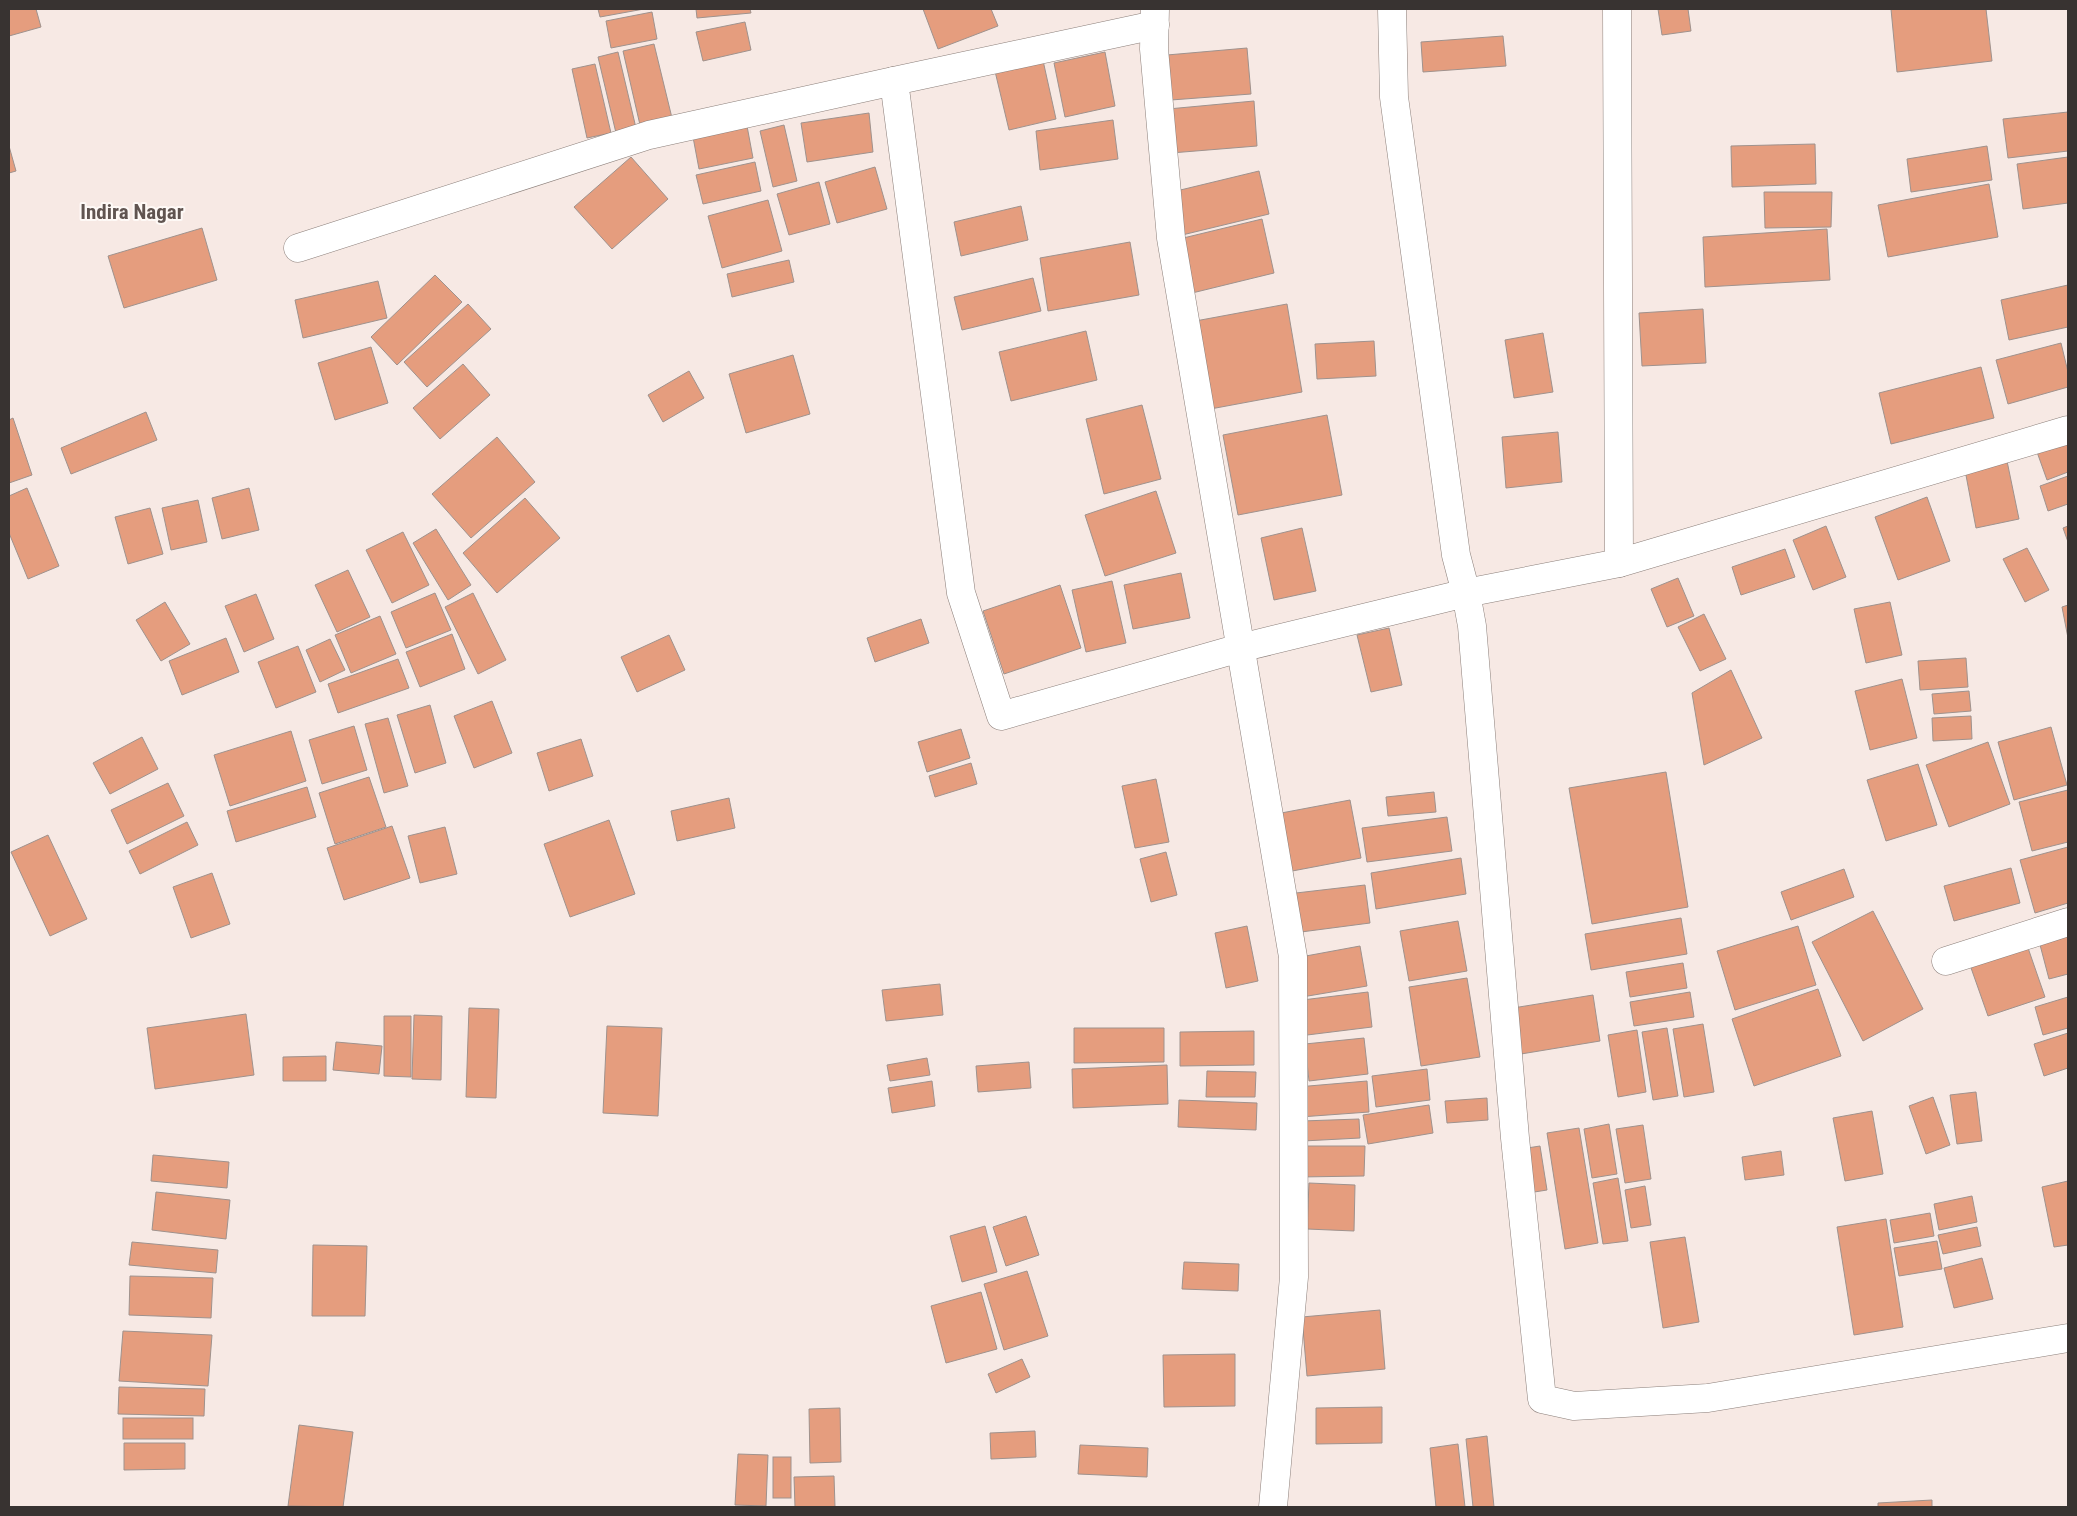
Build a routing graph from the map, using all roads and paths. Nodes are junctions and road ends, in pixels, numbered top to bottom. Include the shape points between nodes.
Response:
1 (1392, 9) edge
2 (1617, 9) edge
3 (1155, 17) edge
4 (894, 81) junction
5 (298, 248) dead end
6 (2068, 430) edge
7 (1620, 563) junction
8 (1466, 593) junction
9 (1240, 648) junction
10 (2068, 922) edge
11 (1946, 961) dead end
12 (2068, 1338) edge
13 (1273, 1507) edge

1 - 8 street via 1394,97 1456,555
2 - 7 street
3 - 4 street
3 - 9 street via 1154,49 1171,238
4 - 5 street via 650,135
4 - 9 street via 961,593 1002,716
6 - 7 street
7 - 8 street
8 - 9 street
8 - 12 street via 1472,626 1515,1138 1542,1399 1574,1406 1708,1398
9 - 13 street via 1293,957 1294,1277
10 - 11 street

